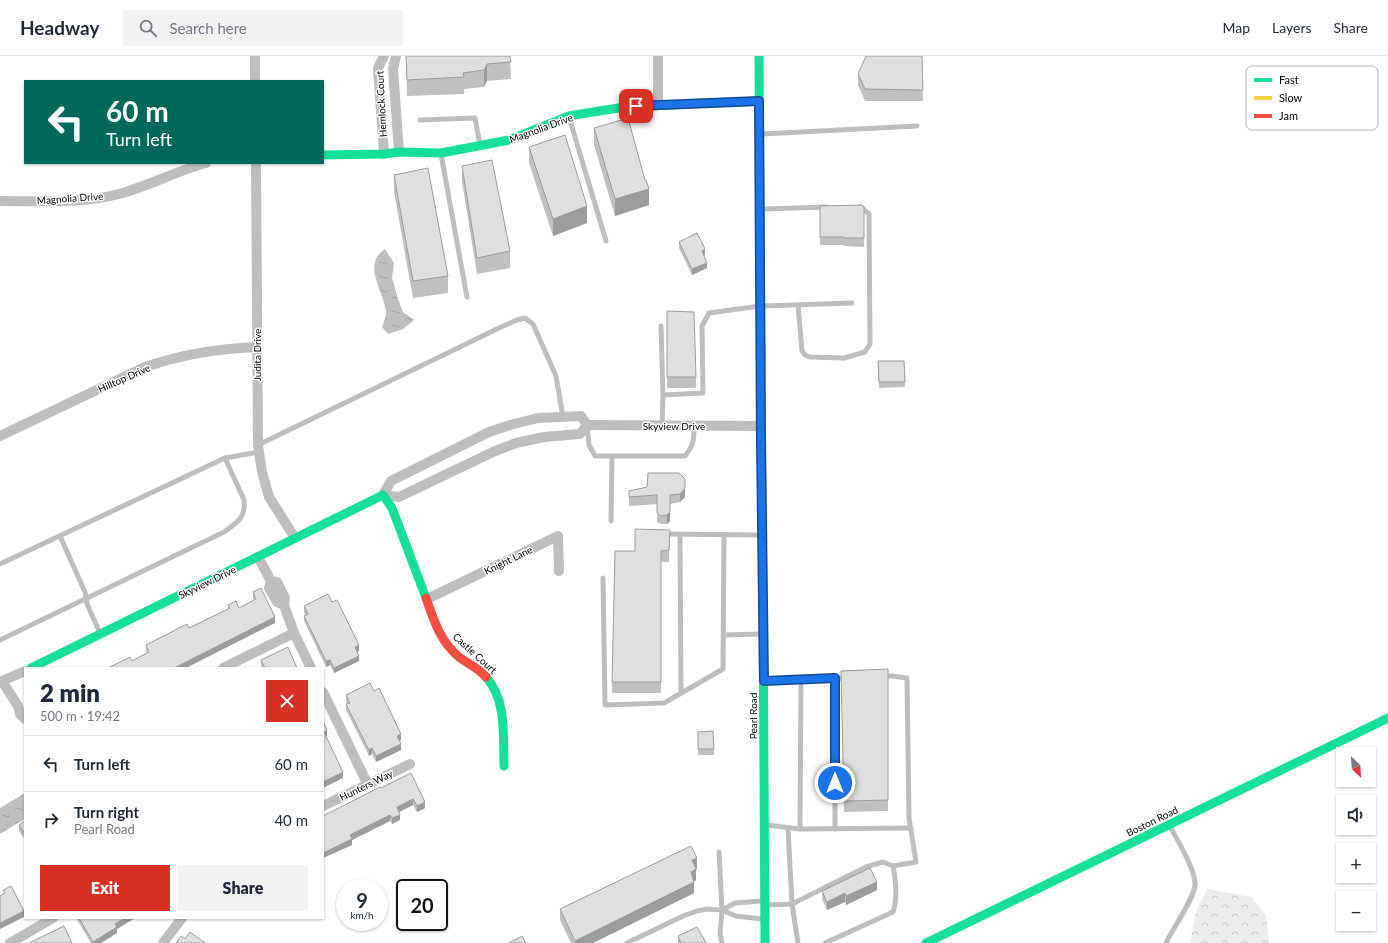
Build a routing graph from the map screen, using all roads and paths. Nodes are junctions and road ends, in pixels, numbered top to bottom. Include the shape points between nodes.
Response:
1 (255, 56) edge
2 (384, 56) edge
3 (396, 56) edge
4 (658, 56) edge
5 (759, 56) edge
6 (255, 80) edge
7 (759, 101) junction
8 (658, 105) junction
9 (569, 116) junction
10 (420, 120) dead end
11 (917, 126) dead end
12 (759, 134) junction
13 (480, 146) junction
14 (399, 152) junction
15 (441, 153) junction
16 (324, 154) edge
17 (384, 154) junction
18 (203, 164) edge
19 (256, 164) edge
20 (0, 201) edge
21 (853, 206) edge
22 (831, 207) edge
23 (759, 209) junction
24 (606, 241) dead end
25 (467, 296) dead end
26 (852, 303) dead end
27 (798, 305) junction
28 (760, 306) junction
29 (661, 326) dead end
30 (257, 347) junction
31 (663, 395) junction
32 (563, 417) junction
33 (587, 426) junction
34 (662, 426) junction
35 (694, 426) junction
36 (761, 426) junction
37 (0, 436) edge
38 (258, 448) junction
39 (612, 456) junction
40 (226, 458) junction
41 (383, 495) junction
42 (611, 521) dead end
43 (660, 534) edge
44 (680, 535) junction
45 (724, 535) junction
46 (762, 535) junction
47 (60, 536) junction
48 (295, 538) junction
49 (258, 557) junction
50 (0, 564) edge
51 (559, 571) dead end
52 (603, 578) dead end
53 (86, 598) junction
54 (426, 599) junction
55 (294, 633) junction
56 (100, 634) junction
57 (763, 634) junction
58 (724, 635) junction
59 (0, 640) edge
60 (33, 667) edge
61 (225, 667) edge
62 (311, 667) edge
63 (24, 671) edge
64 (878, 676) edge
65 (856, 677) edge
66 (835, 678) junction
67 (802, 680) junction
68 (1, 681) edge
69 (764, 681) junction
70 (681, 693) junction
71 (324, 694) edge
72 (21, 706) edge
73 (24, 718) edge
74 (1388, 718) edge
75 (410, 764) dead end
76 (504, 766) dead end
77 (367, 784) junction
78 (324, 806) edge
79 (765, 824) junction
80 (1169, 825) junction
81 (788, 828) junction
82 (835, 828) junction
83 (911, 828) junction
84 (800, 829) junction
85 (720, 852) dead end
86 (894, 866) junction
87 (765, 903) junction
88 (792, 904) junction
89 (722, 910) junction
90 (51, 919) edge
91 (181, 919) edge
92 (765, 919) junction
93 (10, 943) edge
94 (163, 943) edge
95 (627, 943) edge
96 (722, 943) edge
97 (765, 943) edge
98 (798, 943) edge
99 (825, 943) edge
100 (926, 943) edge
101 (1166, 943) edge

1 - 6 street
2 - 17 street, Hemlock Court via 378,68
3 - 14 street, Hemlock Court via 393,69
4 - 8 street
5 - 7 street, Pearl Road
7 - 8 street, Magnolia Drive
7 - 12 street, Pearl Road
8 - 9 street, Magnolia Drive via 625,107
9 - 13 street, Magnolia Drive via 508,140
9 - 24 lane
10 - 13 lane via 475,118
11 - 12 lane
12 - 23 street, Pearl Road
13 - 15 street, Magnolia Drive
14 - 15 street, Magnolia Drive
14 - 17 street, Magnolia Drive
15 - 25 lane
16 - 17 street, Magnolia Drive
18 - 20 street, Magnolia Drive via 142,187 90,199
19 - 30 street, Judita Drive
21 - 27 lane via 862,208 869,214 870,344 865,352 844,358 805,356 802,350
22 - 23 lane
23 - 28 street, Pearl Road
26 - 27 lane
27 - 28 lane
28 - 31 lane via 709,313 702,326 703,393
28 - 36 street, Pearl Road
29 - 31 lane
30 - 37 street, Hilltop Drive via 201,352 152,365
30 - 38 street, Judita Drive
31 - 34 lane
32 - 33 street, Skyview Drive via 581,416
32 - 38 lane via 556,376 533,324 525,318 499,328
32 - 41 street, Skyview Drive via 538,418 489,432 391,481
33 - 34 street, Skyview Drive
33 - 39 lane via 589,445 595,456
33 - 41 street, Skyview Drive via 580,434 544,437 516,443 399,497
34 - 35 street, Skyview Drive
35 - 36 street, Skyview Drive
35 - 39 lane via 692,448 685,456
36 - 46 street, Pearl Road
38 - 40 lane
38 - 48 street, Judita Drive via 269,497
39 - 42 lane
40 - 47 lane
40 - 53 lane via 244,500 244,515 236,524
41 - 48 street, Skyview Drive
41 - 54 street, Castle Court via 392,508
43 - 44 lane
44 - 45 lane
44 - 70 lane
45 - 46 lane
45 - 58 lane
46 - 57 street, Pearl Road
47 - 50 lane
47 - 53 lane
48 - 49 street, Skyview Drive
49 - 55 street via 271,580 277,582 280,587
49 - 56 street, Skyview Drive
51 - 54 street, Knight Lane via 558,536
52 - 70 lane via 605,705 664,703
53 - 56 lane
53 - 59 lane
54 - 76 street, Castle Court via 438,633 446,644 481,671 497,692 501,706
55 - 61 street
55 - 62 street
56 - 60 street, Skyview Drive
57 - 58 lane
57 - 69 street, Pearl Road
58 - 70 lane via 723,669
63 - 68 street
64 - 83 lane via 907,678
65 - 66 lane
66 - 67 lane
66 - 82 lane
67 - 69 lane
67 - 84 lane
68 - 72 street
69 - 79 street, Pearl Road
71 - 77 street
72 - 73 street via 20,714
74 - 80 street, Boston Road
75 - 77 street, Hunters Way
77 - 78 street, Hunters Way
79 - 81 lane
79 - 87 street, Pearl Road
80 - 100 street, Boston Road
80 - 101 lane via 1194,873 1195,885 1192,896
81 - 84 lane
81 - 88 lane
82 - 83 lane
82 - 84 lane
83 - 86 lane via 916,862
85 - 89 lane
86 - 88 lane via 883,862 866,867
86 - 99 lane via 896,883 893,912
87 - 88 lane
87 - 89 lane via 735,903
87 - 92 street, Pearl Road
88 - 98 lane
89 - 92 lane via 736,916
89 - 95 lane via 697,911
89 - 96 lane
90 - 93 street
91 - 94 street
92 - 97 street, Pearl Road

